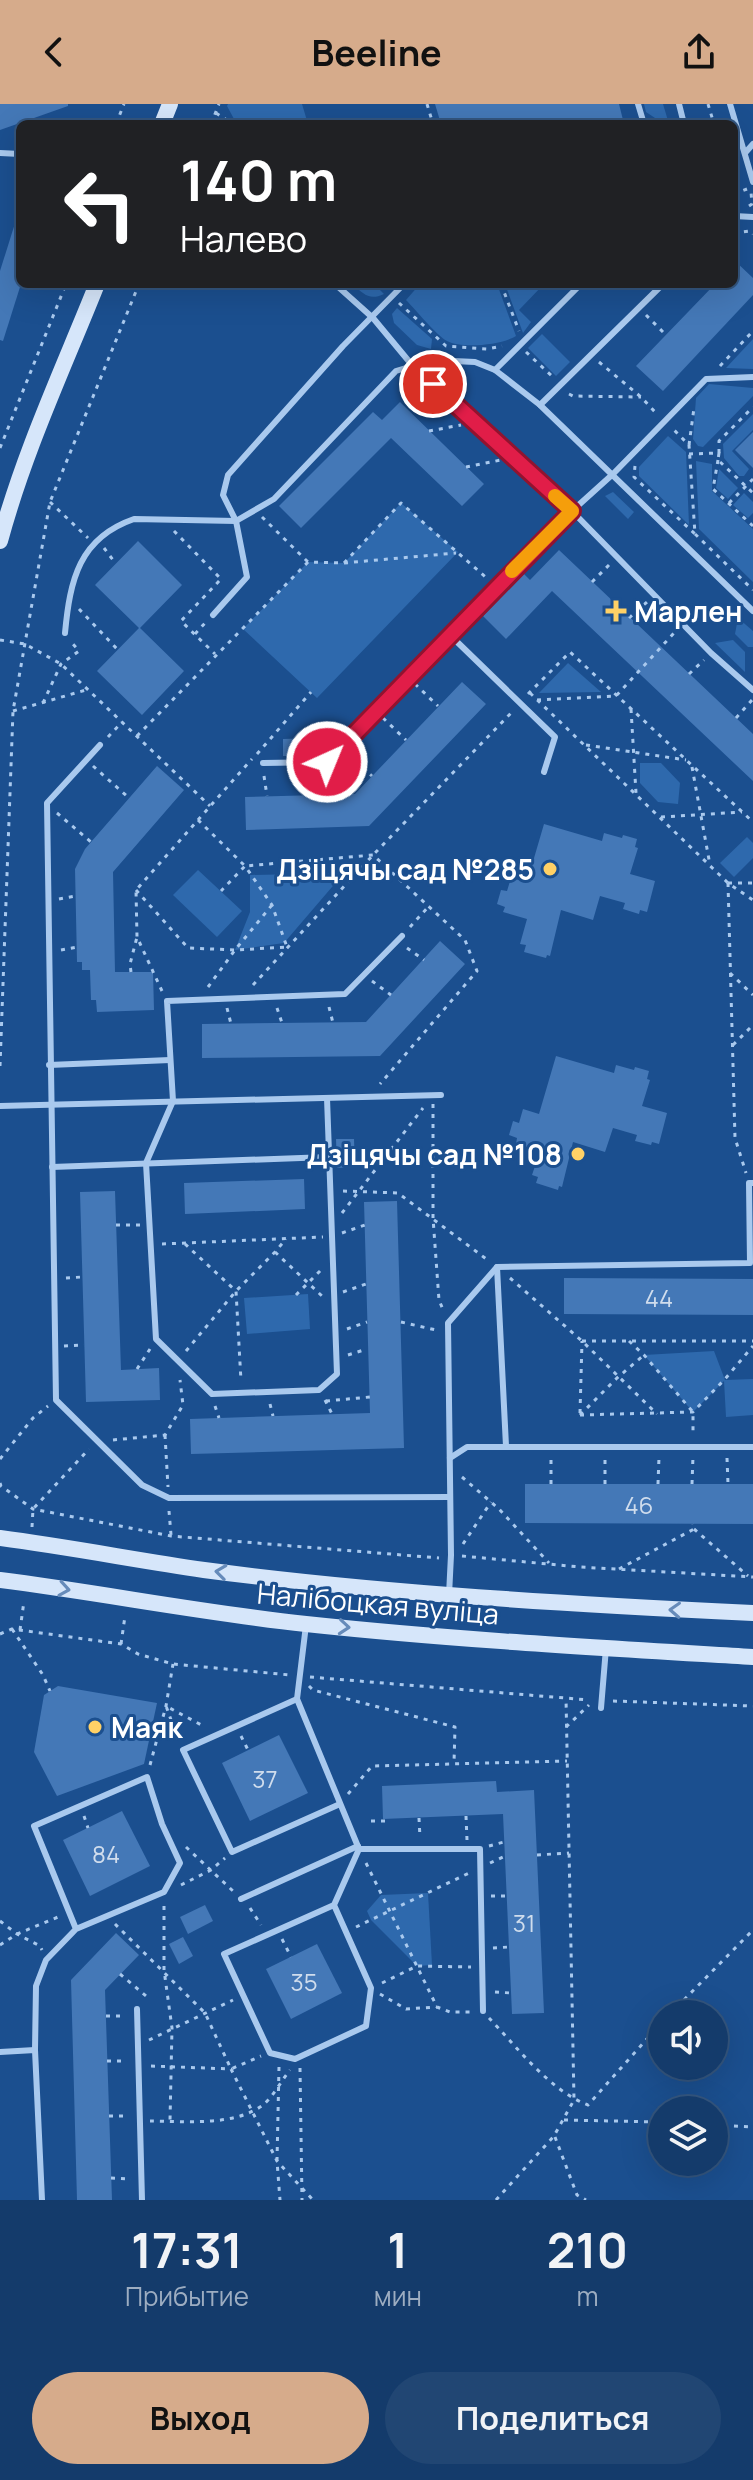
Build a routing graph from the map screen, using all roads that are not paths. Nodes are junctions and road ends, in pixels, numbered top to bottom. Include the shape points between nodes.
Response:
1 (738, 130) edge
2 (753, 144) edge
3 (745, 153) junction
4 (753, 182) edge
5 (95, 288) edge
6 (339, 288) edge
7 (400, 288) edge
8 (577, 288) edge
9 (659, 288) edge
10 (373, 318) junction
11 (412, 365) junction
12 (495, 370) junction
13 (753, 377) edge
14 (540, 405) junction
15 (613, 474) junction
16 (5, 504) edge
17 (572, 511) junction
18 (236, 521) junction
19 (0, 541) edge
20 (753, 611) edge
21 (213, 615) road end
22 (65, 633) road end
23 (450, 635) junction
24 (753, 690) edge
25 (100, 745) road end
26 (263, 763) road end
27 (544, 772) dead end
28 (399, 938) road end
29 (170, 1060) junction
30 (49, 1065) junction
31 (437, 1095) road end
32 (327, 1098) junction
33 (173, 1101) junction
34 (51, 1105) junction
35 (0, 1106) edge
36 (328, 1157) junction
37 (146, 1163) junction
38 (52, 1167) junction
39 (751, 1183) edge
40 (497, 1267) junction
41 (506, 1446) junction
42 (753, 1447) edge
43 (450, 1458) junction
44 (450, 1497) junction
45 (0, 1538) edge
46 (0, 1580) edge
47 (449, 1595) junction
48 (753, 1613) edge
49 (307, 1624) junction
50 (606, 1648) junction
51 (753, 1657) edge
52 (297, 1699) junction
53 (602, 1704) road end
54 (340, 1804) junction
55 (358, 1847) junction
56 (241, 1899) road end
57 (334, 1905) junction
58 (76, 1929) junction
59 (483, 2011) road end
60 (138, 2012) road end
61 (35, 2050) junction
62 (0, 2052) edge
63 (42, 2200) edge
64 (142, 2200) edge

1 - 3 lane
2 - 3 lane
3 - 4 lane
5 - 16 main road
6 - 10 lane
7 - 10 lane
8 - 12 lane
9 - 14 lane
10 - 11 lane
10 - 18 lane via 228,475 223,495
11 - 12 lane via 461,360
11 - 17 lane
11 - 18 lane via 396,371 274,499
12 - 14 lane
13 - 15 lane via 706,379
14 - 15 lane
15 - 17 lane
15 - 20 lane
16 - 19 main road
17 - 23 lane
17 - 24 lane
18 - 21 lane via 247,577
18 - 22 lane via 134,519 120,524 95,541 78,566
23 - 26 lane via 327,762
23 - 27 lane via 555,737
25 - 30 lane via 47,803
28 - 29 lane via 345,994 167,1001
29 - 30 lane
29 - 33 lane
30 - 34 lane
31 - 32 lane
32 - 33 lane
32 - 36 lane
33 - 34 lane
33 - 37 lane
34 - 35 lane
34 - 38 lane
36 - 37 lane
36 - 37 lane via 337,1374 319,1390 212,1394 156,1339
37 - 38 lane
38 - 44 lane via 56,1400 142,1485 169,1498
39 - 40 lane via 750,1263
40 - 41 lane
40 - 43 lane via 448,1323
41 - 42 lane
41 - 43 lane via 467,1447
43 - 44 lane
44 - 47 lane
47 -> 45 main road, Налібоцкая вуліца via 203,1570
46 -> 49 main road, Налібоцкая вуліца
48 -> 47 main road, Налібоцкая вуліца
49 -> 50 main road, Налібоцкая вуліца
49 - 52 lane
50 - 51 main road, Налібоцкая вуліца
50 - 53 lane
52 - 54 lane
52 - 54 lane via 183,1750 232,1852
54 - 55 lane
55 - 56 lane
55 - 57 lane
55 - 59 lane via 480,1849
57 - 57 lane via 224,1954 270,2053 295,2059 366,2026 371,1988
58 - 58 lane via 34,1826 147,1777 180,1863 164,1892
58 - 61 lane via 46,1960 36,1986
60 - 64 lane
61 - 62 lane
61 - 63 lane

